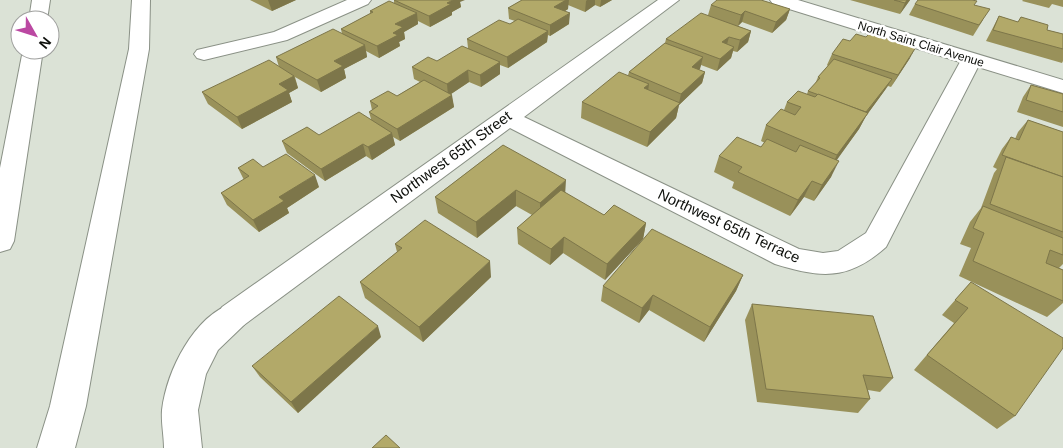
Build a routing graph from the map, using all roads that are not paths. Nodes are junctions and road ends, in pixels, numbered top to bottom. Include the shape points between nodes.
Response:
1 (141, 0) edge
2 (362, 0) edge
3 (670, 0) edge
4 (779, 0) edge
5 (204, 54) dead end
6 (31, 60) edge
7 (972, 60) junction
8 (1063, 87) edge
9 (506, 117) junction
10 (0, 241) edge
11 (56, 448) edge
12 (183, 448) edge

1 - 11 main road via 139,48 68,406
2 - 5 main road via 280,36
3 - 9 main road, Northwest 65th Street
4 - 7 main road, North Saint Clair Avenue
6 - 10 main road
7 - 8 main road, North Saint Clair Avenue
7 - 9 main road, Northwest 65th Terrace via 876,240 848,261 832,265 810,264 785,256
9 - 12 main road, Northwest 65th Street via 233,316 206,340 188,372 180,410

